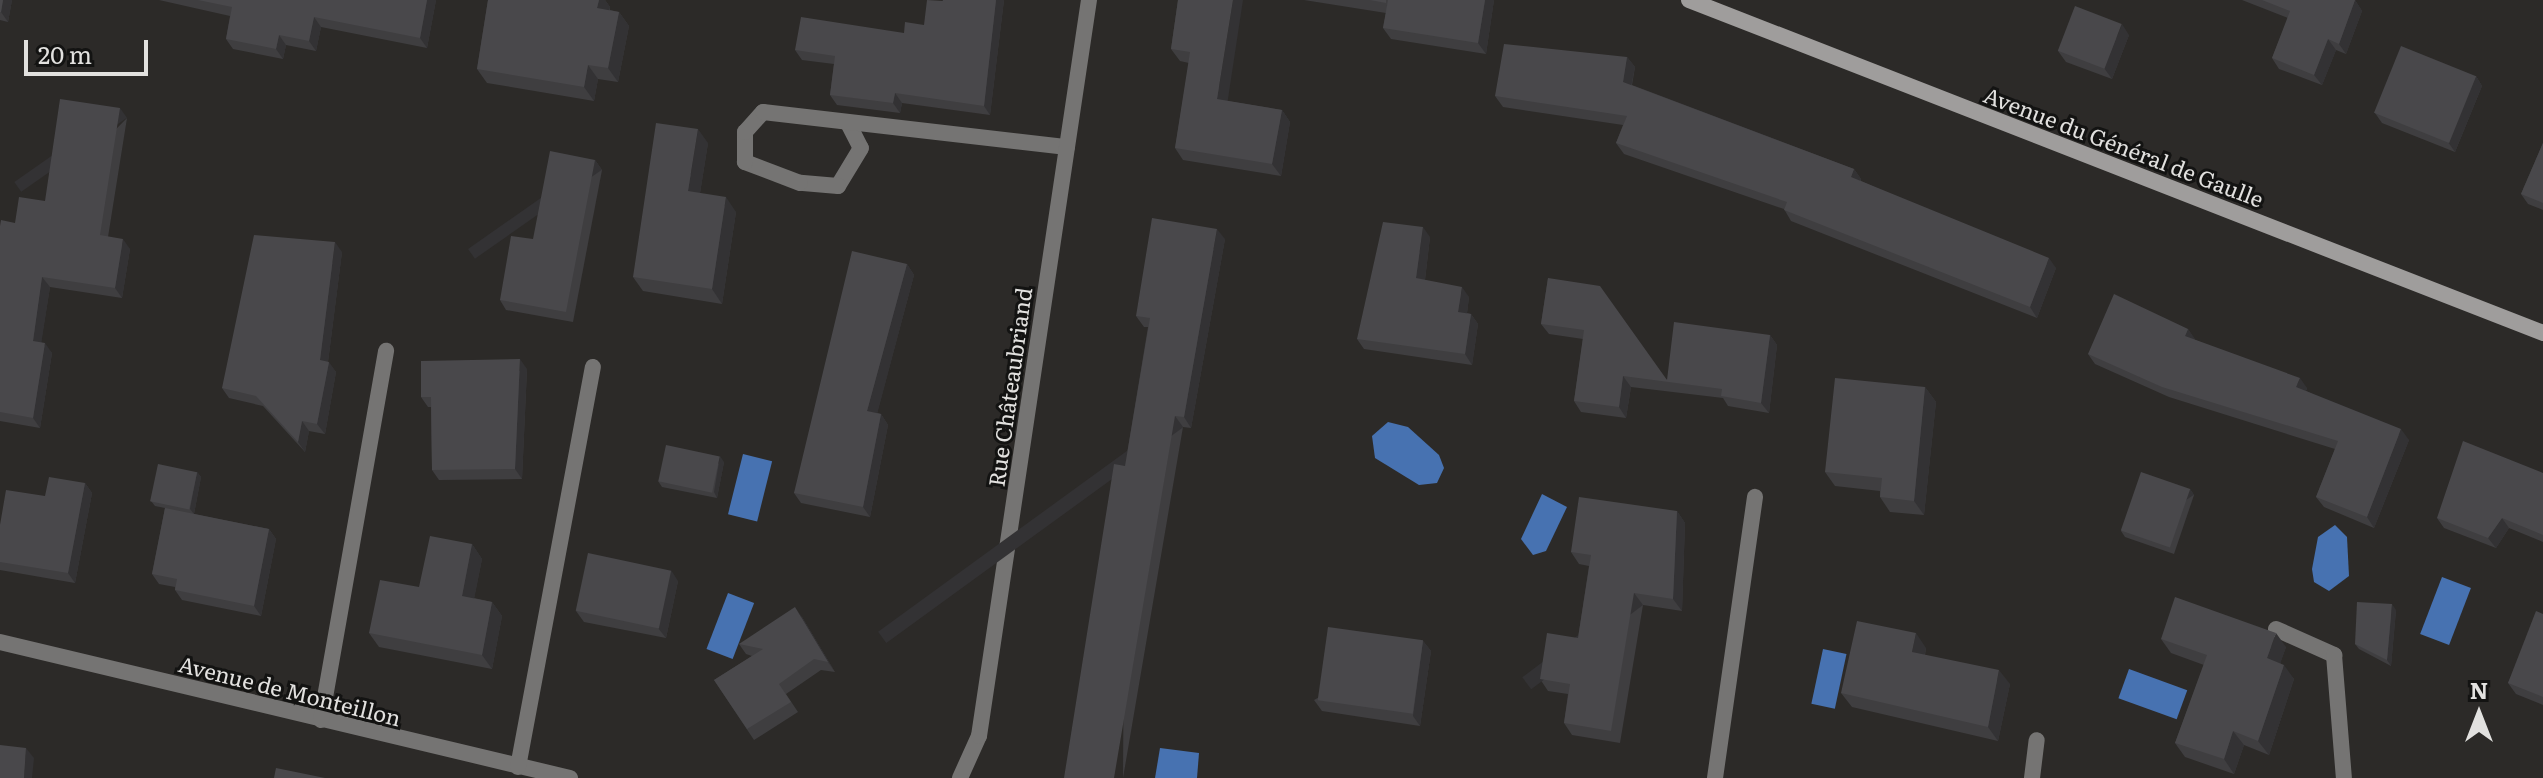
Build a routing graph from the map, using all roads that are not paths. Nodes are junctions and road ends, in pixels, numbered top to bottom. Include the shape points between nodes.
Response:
1 (1089, 0) edge
2 (1689, 0) edge
3 (848, 123) junction
4 (1067, 147) junction
5 (2543, 333) edge
6 (386, 351) dead end
7 (593, 367) dead end
8 (1755, 497) dead end
9 (2276, 629) edge
10 (0, 642) edge
11 (321, 720) junction
12 (2037, 740) dead end
13 (518, 767) junction
14 (544, 776) edge
15 (570, 778) edge
16 (960, 778) edge
17 (1715, 778) edge
18 (2032, 778) edge
19 (2344, 778) edge

1 - 4 street, Rue Châteaubriand
2 - 5 main road, Avenue du Général de Gaulle
3 - 3 street via 763,112 745,132 745,162 800,183 838,186 861,148
3 - 4 street
4 - 16 street, Rue Châteaubriand via 979,736
6 - 11 street
7 - 13 street
8 - 17 street
9 - 19 street via 2334,655
10 - 11 street, Avenue de Monteillon
11 - 13 street, Avenue de Monteillon
12 - 18 street
13 - 14 street, Avenue de Monteillon
14 - 15 street, Avenue de Monteillon

